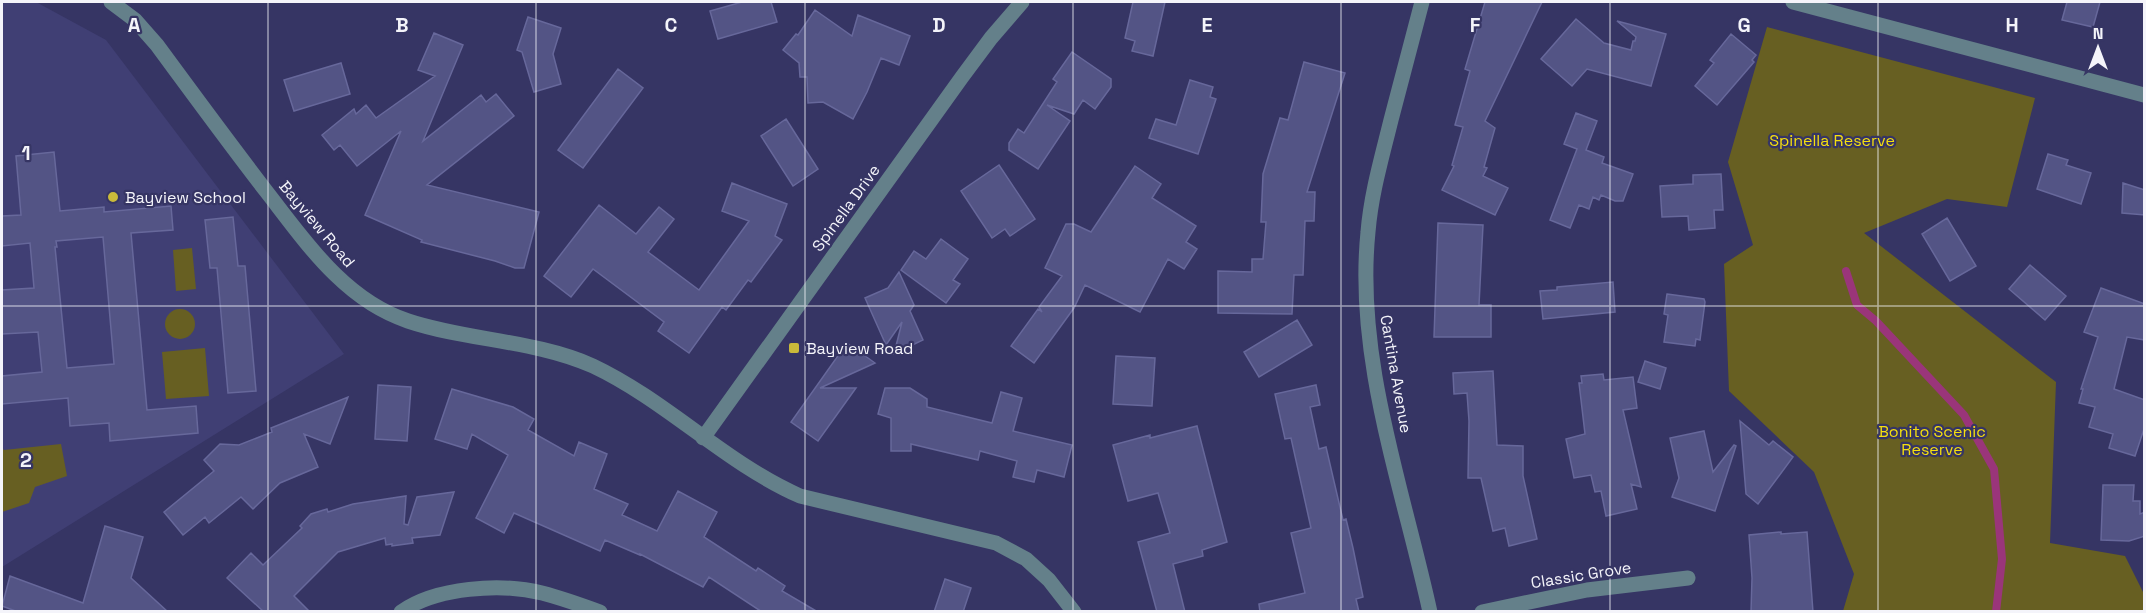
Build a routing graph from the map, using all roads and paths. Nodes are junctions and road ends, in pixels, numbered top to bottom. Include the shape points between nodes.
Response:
1 (111, 2) edge
2 (1022, 2) edge
3 (1422, 2) edge
4 (1793, 2) edge
5 (2145, 96) edge
6 (703, 438) junction
7 (1688, 578) dead end
8 (401, 612) edge
9 (600, 612) edge
10 (1074, 612) edge
11 (1430, 612) edge
12 (1482, 612) edge

1 - 6 street, Bayview Road via 135,20 157,45 308,245 361,297 406,321 551,352 590,365 642,393
2 - 6 street, Spinella Drive via 962,77
3 - 11 street, Cantina Avenue via 1374,194 1368,231 1366,303 1377,385
4 - 5 street
6 - 10 street, Bayview Road via 772,484 800,496 996,543 1026,559
7 - 12 street, Classic Grove via 1587,590
8 - 9 street via 428,598 454,592 513,588

